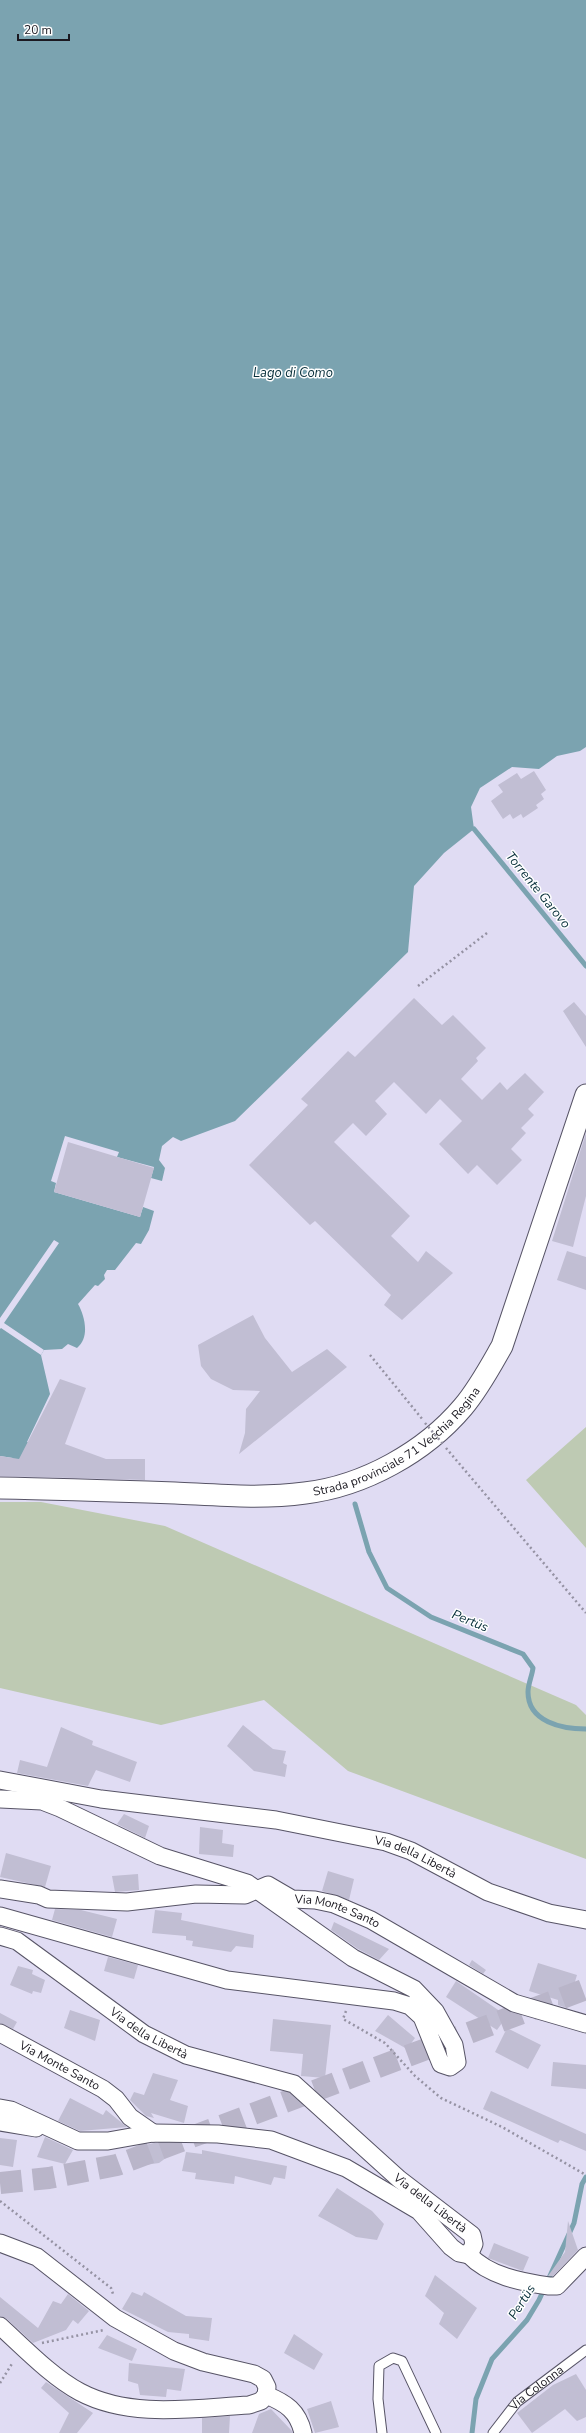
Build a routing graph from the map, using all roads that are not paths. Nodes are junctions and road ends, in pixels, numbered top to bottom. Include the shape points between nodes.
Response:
1 (586, 1095) edge
2 (0, 1488) edge
3 (0, 1780) edge
4 (0, 1799) edge
5 (0, 1889) edge
6 (257, 1891) junction
7 (0, 1916) edge
8 (586, 1920) edge
9 (0, 1936) edge
10 (586, 2024) edge
11 (0, 2033) edge
12 (0, 2108) edge
13 (0, 2122) edge
14 (43, 2124) junction
15 (153, 2133) junction
16 (0, 2243) edge
17 (469, 2255) junction
18 (586, 2256) edge
19 (0, 2326) edge
20 (586, 2350) edge
21 (266, 2394) junction
22 (302, 2433) edge
23 (382, 2433) edge
24 (436, 2433) edge
25 (493, 2433) edge

1 - 2 street, Strada provinciale 71 Vecchia Regina via 502,1346 481,1383 463,1407 418,1448 366,1475 299,1494 240,1496
3 - 8 street, Via della Libertà via 101,1800 276,1820 386,1842 411,1851 488,1892 549,1913
4 - 6 street via 42,1801 160,1856 247,1883
5 - 6 street, Via Monte Santo via 39,1895 48,1899 112,1902 161,1900 196,1894 245,1896
6 - 7 street via 353,1958 414,1989 434,2011 454,2046 457,2054 456,2065 447,2067 441,2064 422,2017 410,2006 227,1980
6 - 10 street, Via Monte Santo via 268,1885 292,1899 334,1904 404,1938 514,2004
9 - 17 street, Via della Libertà via 17,1941 144,2034 186,2055 294,2084 399,2178 472,2235 474,2244
11 - 15 street, Via Monte Santo via 103,2089 130,2117
12 - 14 street, Via della Libertà
13 - 14 street via 35,2129
14 - 15 street, Via della Libertà via 78,2140 108,2141
15 - 17 street, Via della Libertà via 218,2134 271,2140 346,2168 419,2211 451,2247 459,2253
16 - 21 street via 37,2257 115,2318 174,2351 203,2362 254,2374 263,2379 267,2387
17 - 18 street via 478,2264 502,2276 557,2286
19 - 21 street via 79,2392 109,2403 130,2408 160,2409 249,2405 262,2401
20 - 25 lane, Via Colonna via 517,2402
21 - 22 street via 290,2406 297,2416
23 - 24 lane via 378,2399 379,2366 393,2358 402,2361

